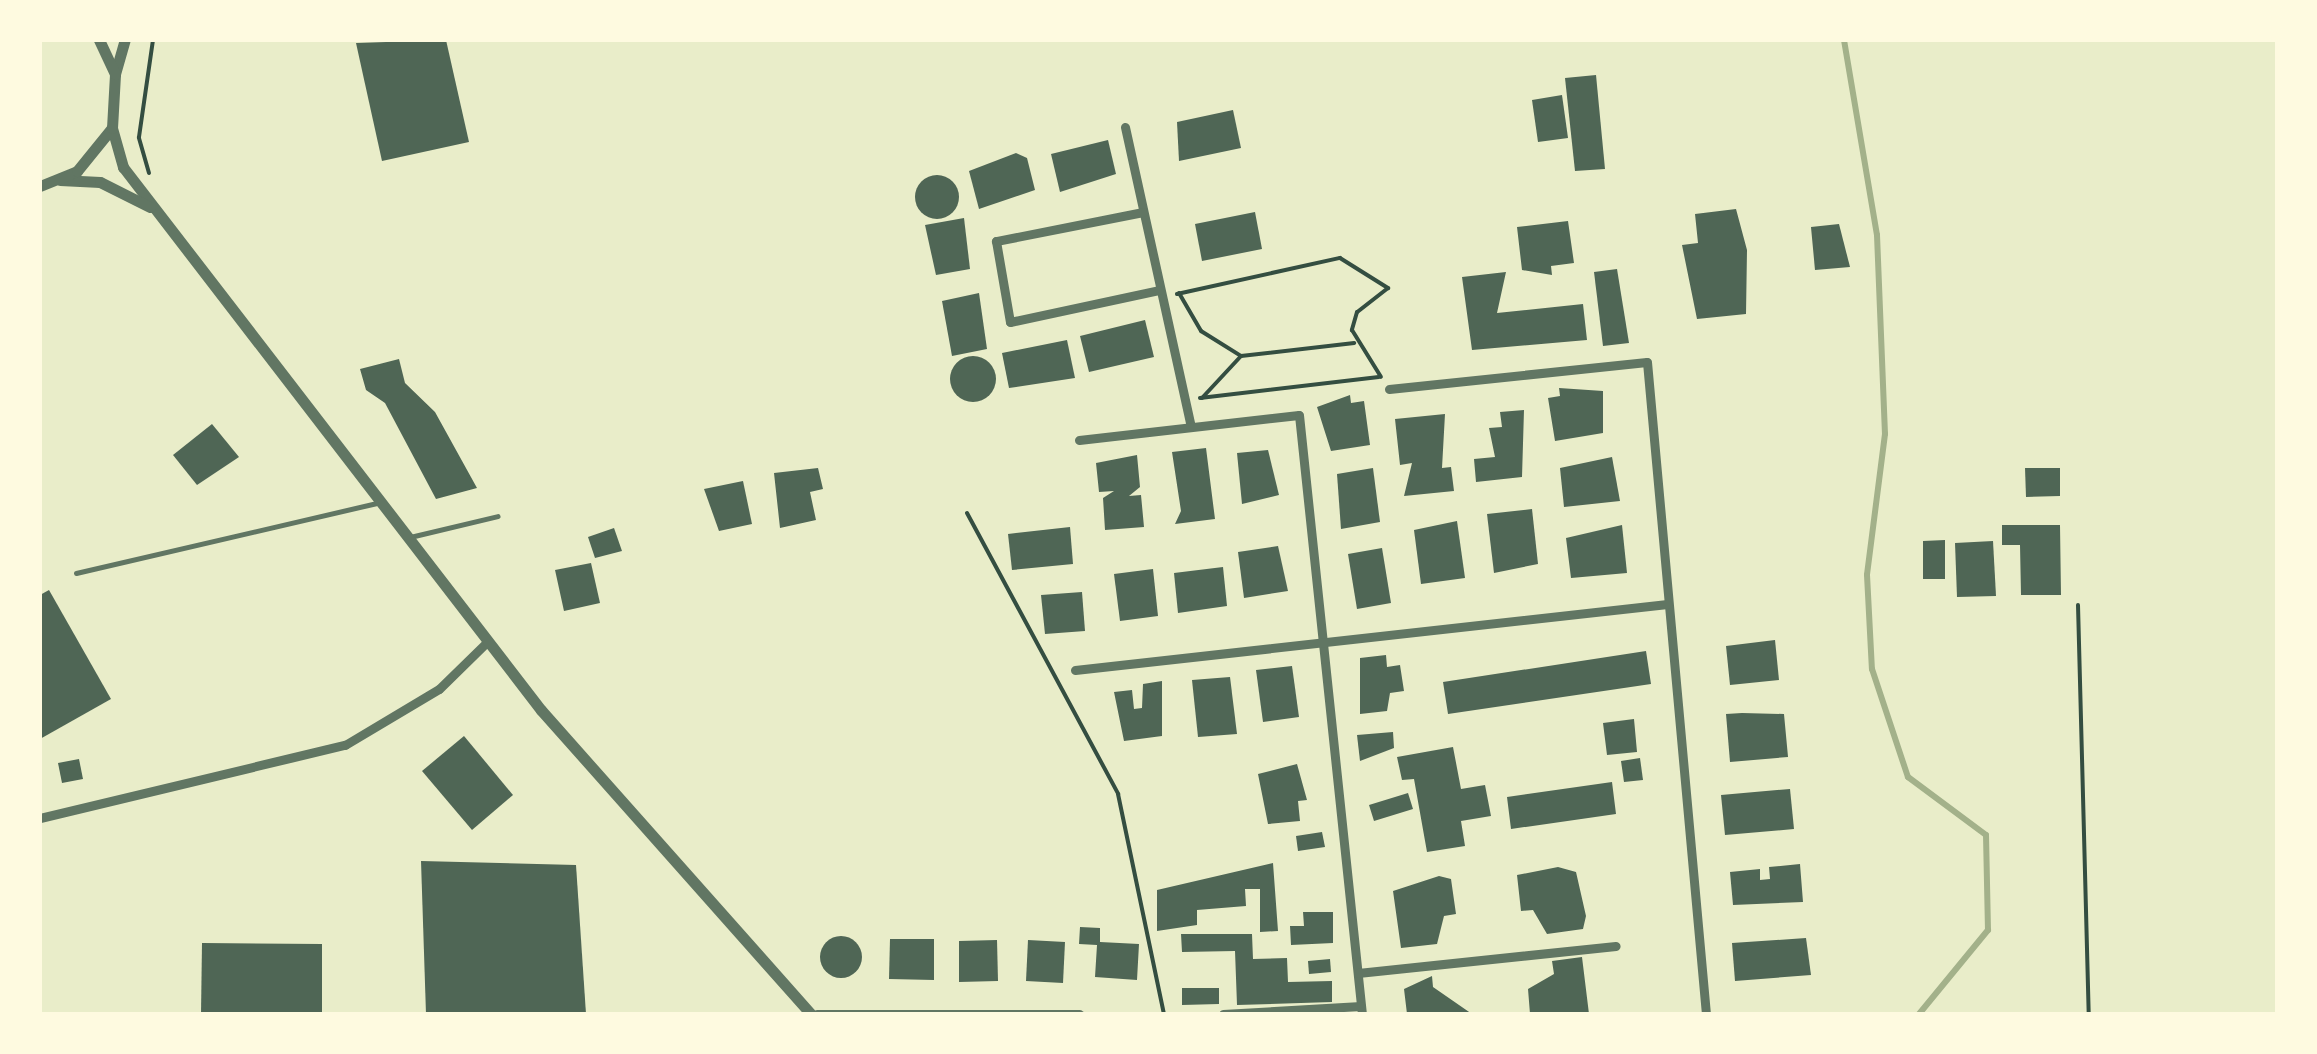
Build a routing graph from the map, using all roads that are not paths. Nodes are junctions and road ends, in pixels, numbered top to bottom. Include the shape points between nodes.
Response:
1 (99, 40) edge
2 (125, 40) edge
3 (115, 74) junction
4 (1125, 127) dead end
5 (112, 128) junction
6 (60, 180) junction
7 (40, 186) edge
8 (1143, 212) junction
9 (162, 215) junction
10 (1161, 294) junction
11 (1389, 389) road end
12 (1191, 427) junction
13 (1079, 440) dead end
14 (378, 503) junction
15 (498, 516) dead end
16 (407, 538) junction
17 (76, 572) dead end
18 (1666, 604) junction
19 (1328, 640) junction
20 (488, 642) junction
21 (1075, 670) dead end
22 (40, 818) edge
23 (1616, 946) dead end
24 (1358, 973) junction
25 (1362, 1010) edge
26 (814, 1014) edge
27 (1080, 1014) edge
28 (1223, 1014) edge
29 (1706, 1014) edge

1 - 3 street
2 - 3 street
3 - 5 street
4 - 8 street
5 - 6 street via 92,160
5 - 9 street via 140,189
6 - 7 street
6 - 9 street via 122,190
8 - 10 street
8 - 10 street via 996,242 1010,322
9 - 14 street
10 - 12 street
11 - 18 street via 1647,362
12 - 13 street
12 - 19 street via 1299,415
14 - 16 street
14 - 17 lane
15 - 16 lane
16 - 20 street
18 - 19 street
18 - 29 street
19 - 21 street
19 - 24 street
20 - 22 street via 439,688 345,745
20 - 26 street
23 - 24 street
24 - 25 street
25 - 28 street
26 - 27 street

